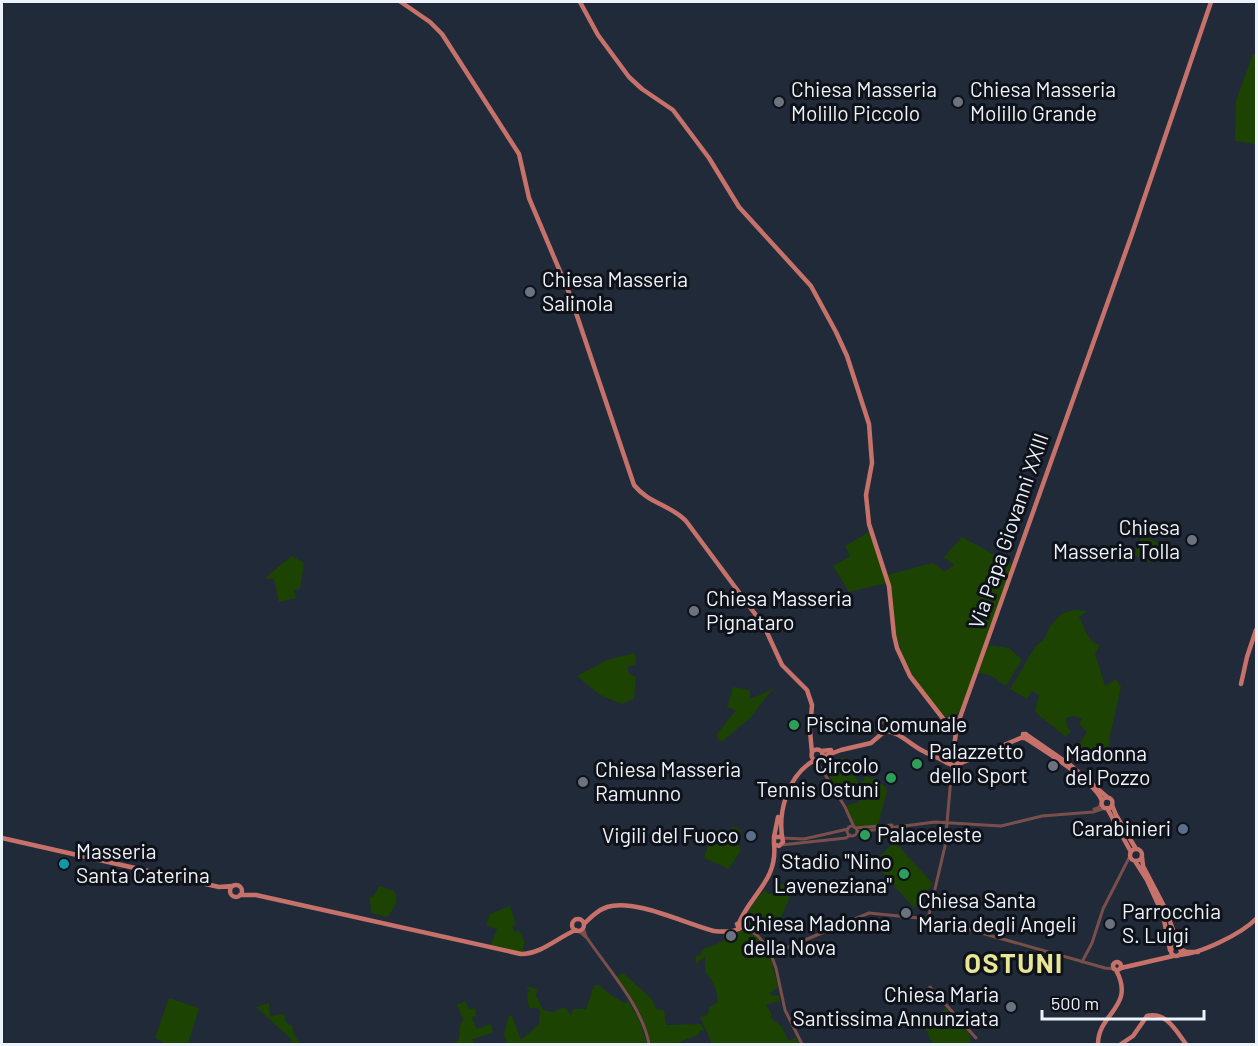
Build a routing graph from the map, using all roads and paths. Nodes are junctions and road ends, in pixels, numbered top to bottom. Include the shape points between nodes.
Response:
1 (401, 2) edge
2 (580, 2) edge
3 (1211, 2) edge
4 (1257, 630) edge
5 (1241, 684) dead end
6 (963, 709) junction
7 (940, 714) junction
8 (952, 718) junction
9 (889, 724) junction
10 (957, 724) junction
11 (949, 726) junction
12 (884, 730) junction
13 (1024, 736) junction
14 (954, 740) junction
15 (817, 756) junction
16 (953, 756) junction
17 (953, 765) junction
18 (1106, 804) junction
19 (850, 819) junction
20 (948, 822) junction
21 (848, 829) junction
22 (856, 829) junction
23 (850, 836) junction
24 (774, 837) junction
25 (782, 837) junction
26 (2, 838) edge
27 (774, 844) junction
28 (781, 845) junction
29 (1133, 852) junction
30 (1142, 857) junction
31 (1135, 861) junction
32 (1126, 867) junction
33 (232, 886) junction
34 (219, 887) junction
35 (241, 887) junction
36 (231, 894) junction
37 (240, 895) junction
38 (256, 895) junction
39 (928, 919) junction
40 (1257, 919) edge
41 (580, 926) junction
42 (741, 926) junction
43 (1180, 948) junction
44 (1198, 952) junction
45 (1173, 953) junction
46 (772, 954) junction
47 (1082, 962) junction
48 (1117, 967) junction
49 (930, 987) dead end
50 (976, 1038) dead end
51 (649, 1044) edge
52 (802, 1044) edge
53 (1098, 1044) edge
54 (1121, 1044) edge
55 (1186, 1044) edge

1 - 15 main road via 442,34 519,154 529,198 563,276 634,485 647,498 686,521 759,620 782,665 804,686 810,696 810,731
2 - 7 main road, Via Papa Giovanni XXIII via 629,77 673,110 735,201 811,286 825,310 847,356 869,424 869,524 889,586 897,648 910,676
3 - 6 main road, Via Papa Giovanni XXIII
4 - 5 main road
6 - 8 main road, Via Papa Giovanni XXIII
6 - 10 main road, Via Papa Giovanni XXIII
7 - 8 main road
7 - 11 main road, Via Papa Giovanni XXIII
8 - 10 main road
8 - 11 main road
9 - 12 main road
9 - 12 main road via 882,721
9 - 16 main road via 923,748
10 - 11 main road via 954,728
10 - 14 main road, Via Papa Giovanni XXIII
11 - 14 main road, Via Papa Giovanni XXIII
12 - 15 main road via 870,740
12 - 17 main road via 898,733 924,752
13 - 16 main road via 971,758
13 - 17 main road
13 - 18 main road via 1089,785
14 - 16 main road, Via Papa Giovanni XXIII
15 - 19 street
15 - 24 main road via 795,776 786,791
15 - 25 main road via 788,792 781,814
16 - 17 main road
16 - 17 main road
17 - 20 street
18 - 20 street via 1001,826
18 - 29 main road via 1116,815
19 - 21 street
19 - 22 street
20 - 22 street
20 - 39 street
21 - 22 street
21 - 23 street
21 - 25 street via 804,839
22 - 23 street via 854,836
23 - 28 street
24 - 25 main road
24 - 27 main road
25 - 28 main road
26 - 34 main road
27 - 28 main road
27 - 42 main road via 769,877
28 - 42 main road via 771,879
29 - 30 main road via 1141,852
29 - 31 main road
29 - 32 street
30 - 31 main road
30 - 43 main road
31 - 32 street
31 - 45 main road via 1163,915
32 - 47 street via 1102,909
33 - 34 main road
33 - 35 main road
33 - 36 main road
34 - 36 main road
35 - 37 main road
35 - 38 main road
36 - 37 main road
37 - 38 main road
38 - 41 main road via 521,954 542,948
39 - 46 street via 869,913
39 - 47 street
40 - 44 main road
41 - 42 main road via 600,910 620,905 724,932
41 - 51 street via 638,1012
42 - 46 street via 758,936
43 - 44 main road
43 - 45 main road
43 - 45 main road via 1176,946
44 - 45 main road
45 - 48 main road
46 - 52 street via 785,1010
47 - 48 street
48 - 53 main road via 1123,993
49 - 50 street
54 - 55 main road via 1133,1036 1147,1016 1155,1014 1168,1021

